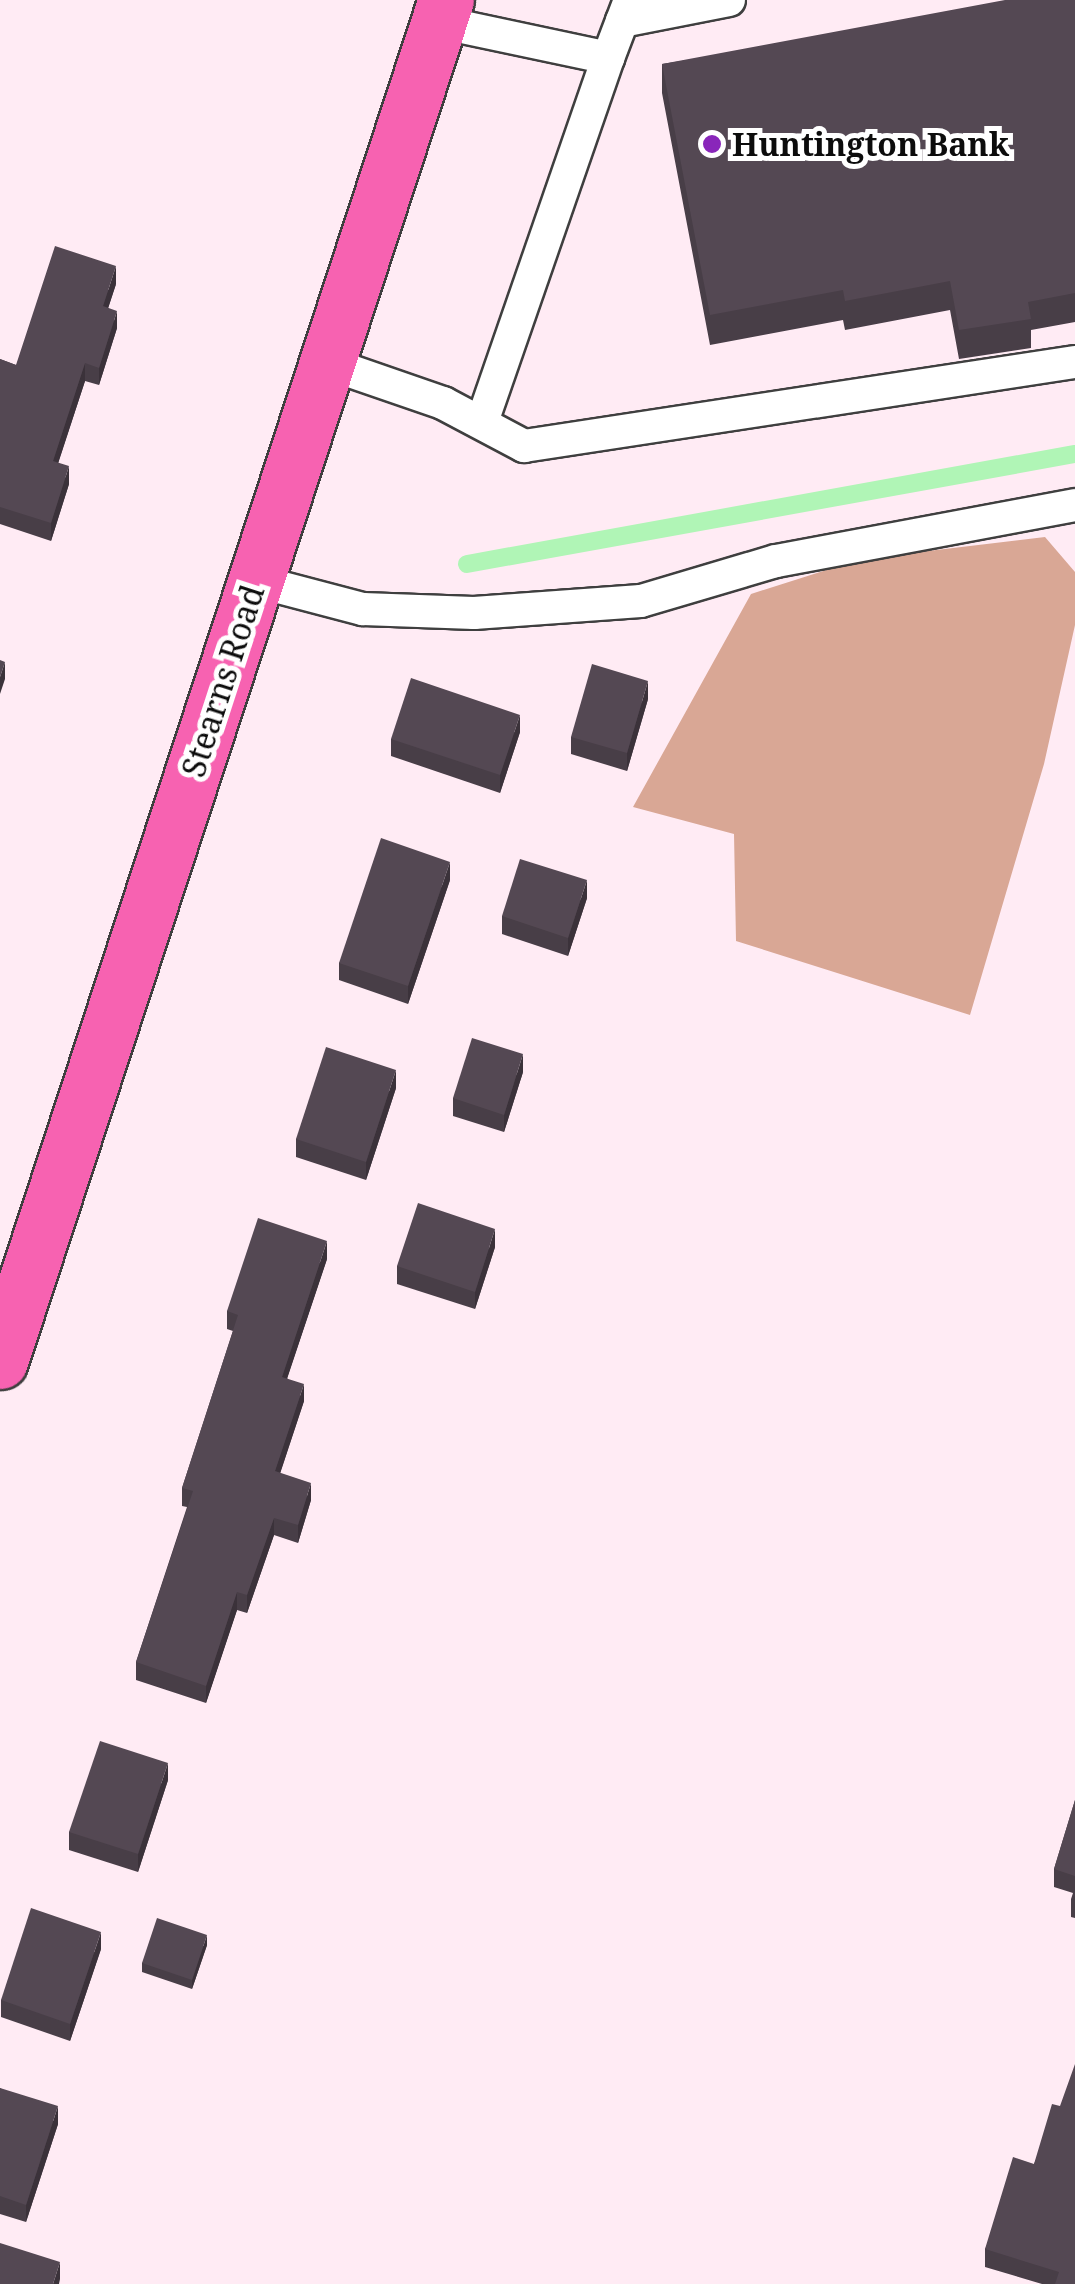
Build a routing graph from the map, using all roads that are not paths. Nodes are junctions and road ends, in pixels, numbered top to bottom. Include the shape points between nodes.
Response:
1 (729, 0) edge
2 (626, 10) edge
3 (443, 11) edge
4 (608, 58) junction
5 (1075, 362) edge
6 (328, 363) junction
7 (482, 422) junction
8 (1075, 505) edge
9 (256, 582) junction
10 (0, 1361) edge

1 - 2 lane
2 - 4 lane
3 - 4 lane
3 - 6 main road, Stearns Road
4 - 7 lane
5 - 7 lane via 524,446
6 - 7 lane
6 - 9 main road, Stearns Road
8 - 9 lane via 776,561 641,600 474,613 378,609
9 - 10 main road, Stearns Road

